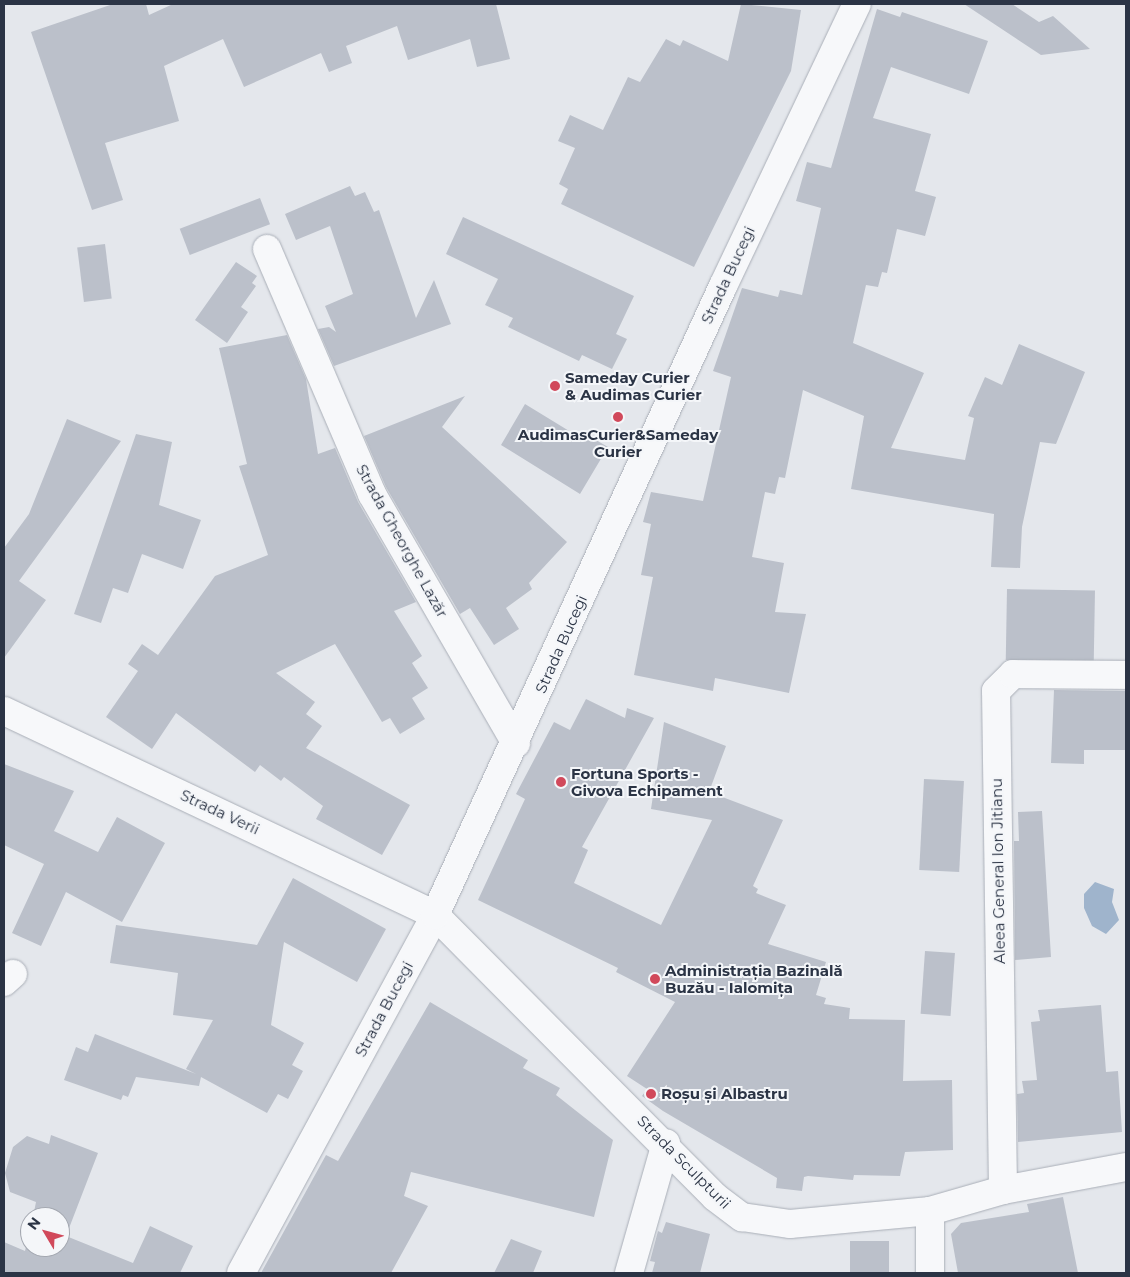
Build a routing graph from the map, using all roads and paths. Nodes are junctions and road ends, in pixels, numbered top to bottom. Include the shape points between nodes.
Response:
1 (857, 4) edge
2 (267, 250) dead end
3 (1126, 675) edge
4 (4, 711) edge
5 (516, 743) junction
6 (435, 915) junction
7 (666, 1143) junction
8 (1126, 1167) edge
9 (1003, 1190) junction
10 (930, 1211) junction
11 (241, 1273) edge
12 (629, 1273) edge
13 (930, 1273) edge

1 - 5 street, Strada Bucegi via 718,295
2 - 5 street, Strada Gheorghe Lazăr via 372,494
3 - 9 street, Aleea General Ion Jitianu via 1013,674 996,690
4 - 6 street, Strada Verii
5 - 6 street, Strada Bucegi
6 - 7 street, Strada Sculpturii
6 - 11 street, Strada Bucegi
7 - 10 street, Strada Sculpturii via 716,1197 742,1217 790,1224
7 - 12 street
8 - 9 street, Strada Sculpturii
9 - 10 street, Strada Sculpturii
10 - 13 street

